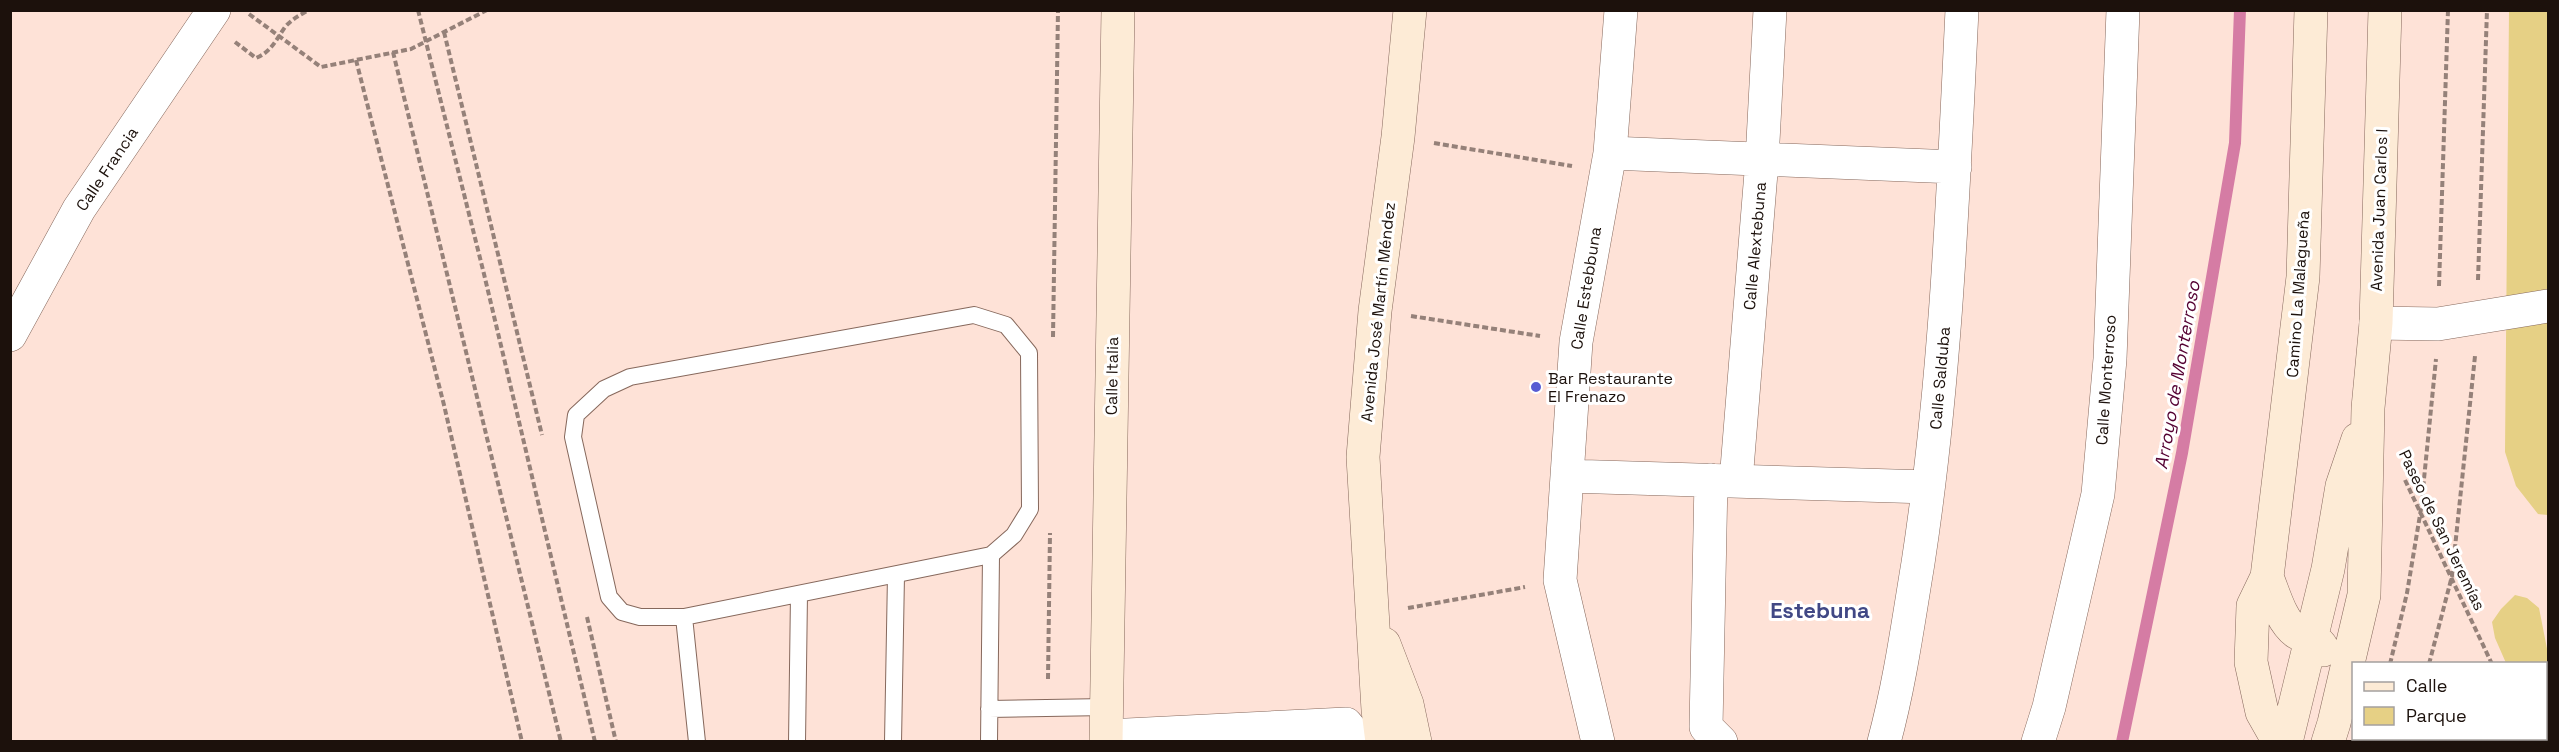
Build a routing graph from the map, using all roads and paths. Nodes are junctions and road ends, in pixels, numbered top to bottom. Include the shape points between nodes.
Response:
1 (244, 10) edge
2 (309, 10) edge
3 (418, 10) edge
4 (487, 10) edge
5 (1118, 10) edge
6 (1410, 10) edge
7 (1621, 10) edge
8 (1770, 10) edge
9 (1962, 10) edge
10 (2123, 10) edge
11 (2311, 10) edge
12 (2385, 10) edge
13 (210, 16) edge
14 (444, 32) junction
15 (279, 37) junction
16 (426, 41) junction
17 (393, 52) junction
18 (356, 60) junction
19 (1398, 137) junction
20 (1762, 160) junction
21 (1608, 162) junction
22 (1954, 168) junction
23 (2548, 306) edge
24 (1375, 311) junction
25 (2376, 323) junction
26 (10, 335) edge
27 (1576, 342) junction
28 (2368, 408) junction
29 (543, 436) dead end
30 (1567, 476) junction
31 (2405, 479) dead end
32 (1724, 480) junction
33 (1928, 487) junction
34 (991, 555) junction
35 (896, 575) junction
36 (2267, 577) junction
37 (1560, 580) junction
38 (800, 594) junction
39 (585, 608) dead end
40 (1372, 615) junction
41 (684, 617) junction
42 (2311, 638) junction
43 (2492, 662) edge
44 (989, 709) junction
45 (1107, 728) edge
46 (522, 741) edge
47 (561, 741) edge
48 (595, 741) edge
49 (616, 741) edge
50 (697, 741) edge
51 (797, 741) edge
52 (893, 741) edge
53 (989, 741) edge
54 (1361, 741) edge
55 (1382, 741) edge
56 (1415, 741) edge
57 (1598, 741) edge
58 (1721, 741) edge
59 (1884, 741) edge
60 (2038, 741) edge
61 (2279, 741) edge
62 (2286, 741) edge
63 (2304, 741) edge
64 (2328, 741) edge

1 - 15 path
2 - 15 path via 294,18
3 - 16 path
4 - 14 path
5 - 45 street, Calle Italia
6 - 19 street, Avenida José Martín Méndez
7 - 21 street, Calle Estebbuna
8 - 20 street, Calle Alextebuna
9 - 22 street, Calle Salduba
10 - 60 street, Calle Monterroso via 2110,359 2098,494
11 - 36 street, Camino La Malagueña via 2303,276
12 - 25 street, Avenida Juan Carlos I
13 - 15 path via 256,58 266,54
13 - 26 street, Calle Francia via 79,209
14 - 16 path
14 - 29 path
15 - 18 path via 321,67
16 - 17 path
16 - 48 path
17 - 18 path
17 - 47 path
18 - 46 path via 444,405
19 - 21 path
19 - 24 street, Avenida José Martín Méndez
20 - 21 street
20 - 22 street
20 - 32 street, Calle Alextebuna
21 - 27 street, Calle Estebbuna
22 - 33 street, Calle Salduba via 1940,393
23 - 25 street via 2438,324
24 - 27 path
24 - 40 street, Avenida José Martín Méndez via 1363,457
25 - 28 street, Avenida Juan Carlos I
27 - 30 street, Calle Estebbuna
28 - 42 street, Avenida Juan Carlos I via 2342,486
28 - 64 street, Avenida Juan Carlos I via 2364,595
30 - 32 street
30 - 37 street, Calle Estebbuna
31 - 43 path, Paseo de San Jeremías
32 - 33 street
32 - 58 street, Calle Alextebuna via 1706,727
33 - 59 street, Calle Salduba via 1898,691
34 - 35 lane
34 - 41 lane via 1014,535 1030,509 1029,353 1006,325 974,315 630,377 604,389 576,415 573,437 609,597 622,612 640,617
34 - 44 lane
35 - 38 lane
35 - 52 lane
36 - 42 street via 2285,617 2296,632
36 - 61 street via 2253,606 2252,662 2262,712
37 - 40 path
37 - 57 street, Calle Estebbuna
38 - 41 lane
38 - 51 lane
39 - 49 path
40 - 55 street, Avenida José Martín Méndez
40 - 56 street, Avenida José Martín Méndez via 1407,704
41 - 50 lane
42 - 62 street, Avenida Juan Carlos I
42 - 63 street via 2322,646 2327,668
44 - 45 lane
44 - 53 lane
45 - 54 street via 1346,724

